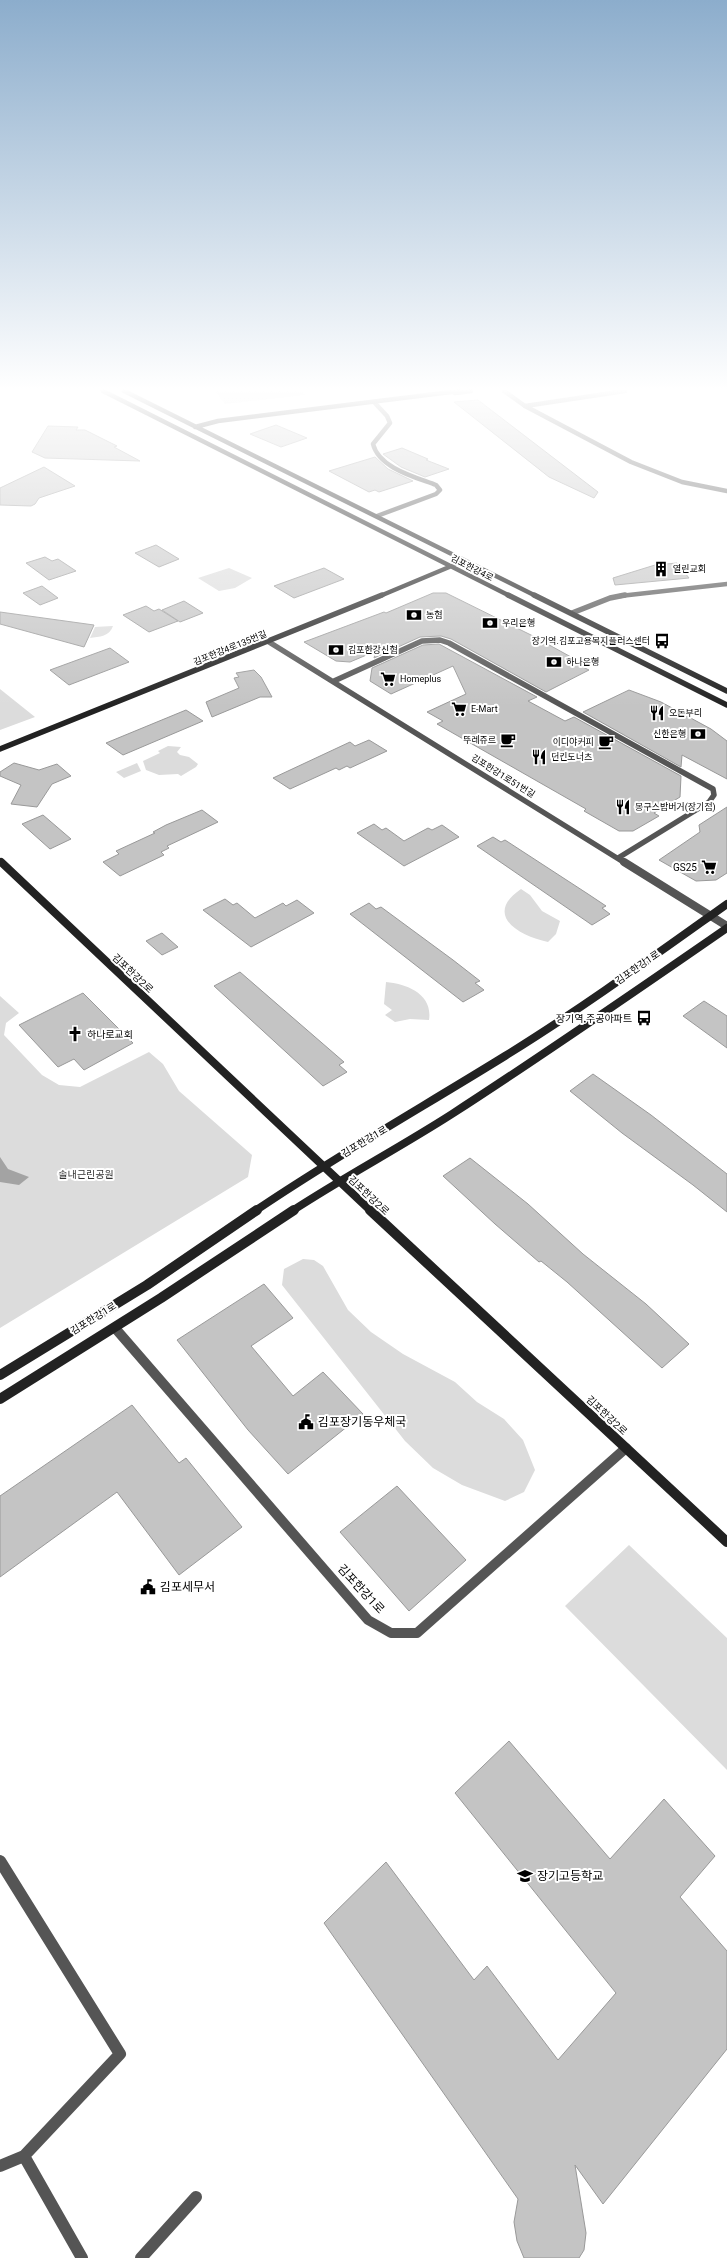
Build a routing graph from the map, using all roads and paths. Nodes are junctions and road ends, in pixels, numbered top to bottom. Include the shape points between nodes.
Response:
1 (313, 496) edge
2 (338, 496) edge
3 (430, 496) edge
4 (377, 516) junction
5 (465, 561) junction
6 (451, 566) junction
7 (727, 584) edge
8 (572, 613) junction
9 (269, 642) junction
10 (334, 681) junction
11 (727, 691) edge
12 (727, 706) edge
13 (0, 749) edge
14 (618, 858) junction
15 (0, 861) edge
16 (727, 904) edge
17 (710, 916) junction
18 (727, 927) edge
19 (322, 1166) junction
20 (338, 1181) junction
21 (115, 1328) junction
22 (0, 1375) edge
23 (0, 1399) edge
24 (626, 1448) junction
25 (727, 1542) edge
26 (0, 1861) edge
27 (24, 2156) junction
28 (0, 2166) edge
29 (196, 2197) dead end
30 (82, 2258) edge
31 (141, 2258) edge

1 - 6 street, 김포한강4로
2 - 4 street, 김포한강4로
3 - 4 street
4 - 5 street, 김포한강4로
5 - 6 street, 김포한강4로135번길
5 - 8 street, 김포한강4로
6 - 9 street, 김포한강4로135번길
6 - 12 street, 김포한강4로
7 - 8 street via 634,593 610,598
8 - 11 street, 김포한강4로
9 - 10 street, 김포한강1로51번길
9 - 13 street, 김포한강4로135번길
10 - 14 street, 김포한강1로51번길
10 - 14 street via 422,641 450,642 713,789 714,796 709,802
14 - 17 street, 김포한강1로51번길
15 - 19 street, 김포한강2로
16 - 17 street, 김포한강1로
17 - 18 street, 김포한강1로51번길
17 - 19 street, 김포한강1로 via 582,1006 505,1056
18 - 20 street, 김포한강1로 via 559,1044
19 - 20 street, 김포한강2로
19 - 22 street, 김포한강1로 via 147,1285
20 - 21 street, 김포한강1로
20 - 24 street, 김포한강2로
21 - 23 street, 김포한강1로
21 - 24 street, 김포한강1로 via 368,1620 400,1636 417,1633
24 - 25 street, 김포한강2로
26 - 27 street via 120,2054
27 - 28 street
27 - 30 street
29 - 31 street

